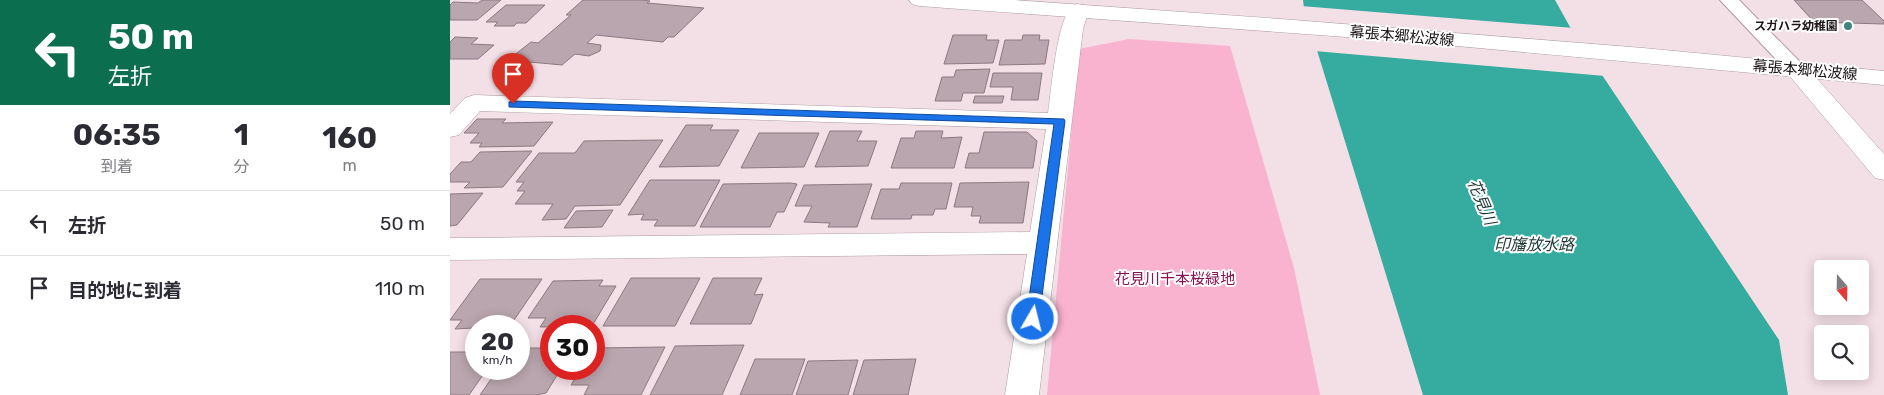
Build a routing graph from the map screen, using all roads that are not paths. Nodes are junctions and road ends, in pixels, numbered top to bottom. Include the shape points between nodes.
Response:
1 (919, 0) edge
2 (1730, 0) edge
3 (1078, 10) junction
4 (1796, 69) junction
5 (1884, 78) edge
6 (1060, 121) junction
7 (450, 128) edge
8 (1884, 171) edge
9 (1044, 243) junction
10 (450, 249) edge
11 (1022, 395) edge

1 - 3 street, 幕張本郷松波線
2 - 4 lane
3 - 4 street, 幕張本郷松波線
3 - 6 street via 1072,29
4 - 5 street, 幕張本郷松波線
4 - 8 street
6 - 7 street via 474,103
6 - 9 street
9 - 10 street
9 - 11 street

